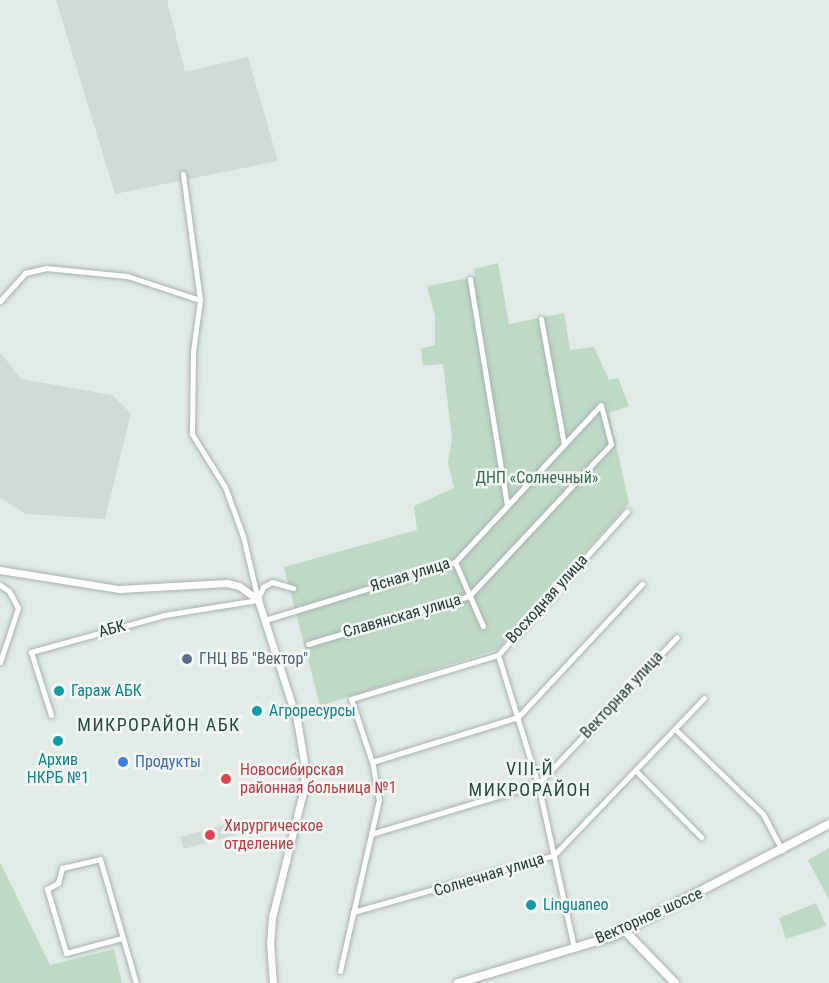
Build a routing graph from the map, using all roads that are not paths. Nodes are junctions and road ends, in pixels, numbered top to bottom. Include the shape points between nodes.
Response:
1 (183, 174) dead end
2 (470, 279) dead end
3 (200, 300) junction
4 (0, 301) edge
5 (541, 319) dead end
6 (601, 405) joint
7 (564, 444) junction
8 (507, 506) junction
9 (627, 511) dead end
10 (455, 562) junction
11 (0, 570) edge
12 (642, 584) dead end
13 (0, 585) edge
14 (293, 588) dead end
15 (469, 596) junction
16 (258, 600) junction
17 (265, 620) junction
18 (483, 626) dead end
19 (677, 637) dead end
20 (308, 644) dead end
21 (498, 655) junction
22 (0, 662) edge
23 (704, 698) dead end
24 (51, 715) dead end
25 (518, 717) junction
26 (675, 729) junction
27 (372, 762) junction
28 (636, 771) junction
29 (538, 784) junction
30 (829, 824) edge
31 (371, 834) junction
32 (701, 837) dead end
33 (782, 850) junction
34 (554, 855) junction
35 (353, 912) junction
36 (625, 931) junction
37 (122, 938) junction
38 (574, 948) junction
39 (340, 971) dead end
40 (136, 983) edge
41 (273, 983) edge
42 (458, 983) edge
43 (675, 983) edge

1 - 3 street
2 - 8 street
3 - 4 street via 127,276 46,268 25,273
3 - 16 street via 193,352 192,434 225,487 243,536
5 - 7 street
6 - 7 street, Ясная улица
6 - 15 street, Славянская улица via 611,444
7 - 8 street, Ясная улица
8 - 10 street, Ясная улица
9 - 21 street, Восходная улица
10 - 15 street
10 - 17 street, Ясная улица
11 - 16 street via 119,589 228,584 239,586
12 - 25 street
13 - 22 street via 9,591 18,608
14 - 16 street via 272,582 260,590
15 - 18 street
15 - 20 street, Славянская улица
16 - 17 street
16 - 24 street, АБК via 164,615 31,652
17 - 41 street via 297,720 305,768 304,788 272,916
19 - 29 street, Векторная улица
21 - 25 street
21 - 27 street, Восходная улица via 351,699
23 - 26 street, Солнечная улица
25 - 27 street
25 - 29 street
26 - 28 street, Солнечная улица
26 - 33 street via 763,814
27 - 31 street via 379,800
28 - 32 street
28 - 34 street, Солнечная улица
29 - 31 street, Векторная улица
29 - 34 street
30 - 33 main road, Векторное шоссе
31 - 35 street
33 - 36 main road, Векторное шоссе
34 - 35 street, Солнечная улица
34 - 38 street
35 - 39 street
36 - 38 main road, Векторное шоссе
36 - 43 main road
37 - 37 street via 66,953 47,889 58,884 62,868 100,859
37 - 40 street
38 - 42 main road, Векторное шоссе

